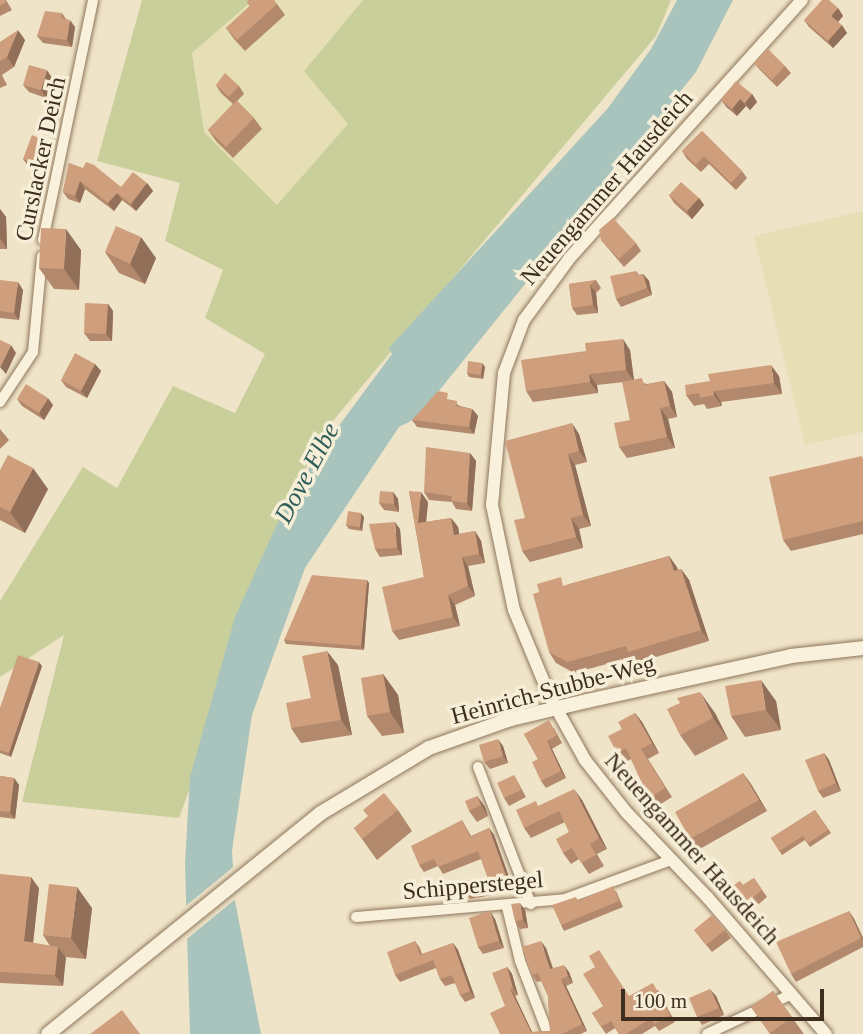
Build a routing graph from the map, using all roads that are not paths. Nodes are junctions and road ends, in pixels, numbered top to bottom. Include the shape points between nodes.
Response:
1 (93, 0) edge
2 (802, 0) edge
3 (0, 402) edge
4 (863, 648) edge
5 (556, 708) junction
6 (478, 767) dead end
7 (671, 860) junction
8 (531, 904) junction
9 (507, 907) junction
10 (356, 917) dead end
11 (792, 994) junction
12 (48, 1034) edge
13 (548, 1034) edge
14 (707, 1034) edge
15 (826, 1034) edge

1 - 3 street, Curslacker Deich via 73,115 44,231 33,352
2 - 5 street, Neuengammer Hausdeich via 569,259 524,320 508,357 493,465 494,529 514,610
4 - 5 main road, Heinrich-Stubbe-Weg via 791,656
5 - 7 street, Neuengammer Hausdeich via 608,791
5 - 12 main road, Heinrich-Stubbe-Weg via 468,733 377,775 249,870
6 - 8 street
7 - 8 street, Schipperstegel via 565,899
7 - 11 street, Neuengammer Hausdeich
8 - 9 street, Schipperstegel
9 - 10 street, Schipperstegel
9 - 13 street via 520,961
11 - 14 street
11 - 15 street, Neuengammer Hausdeich

